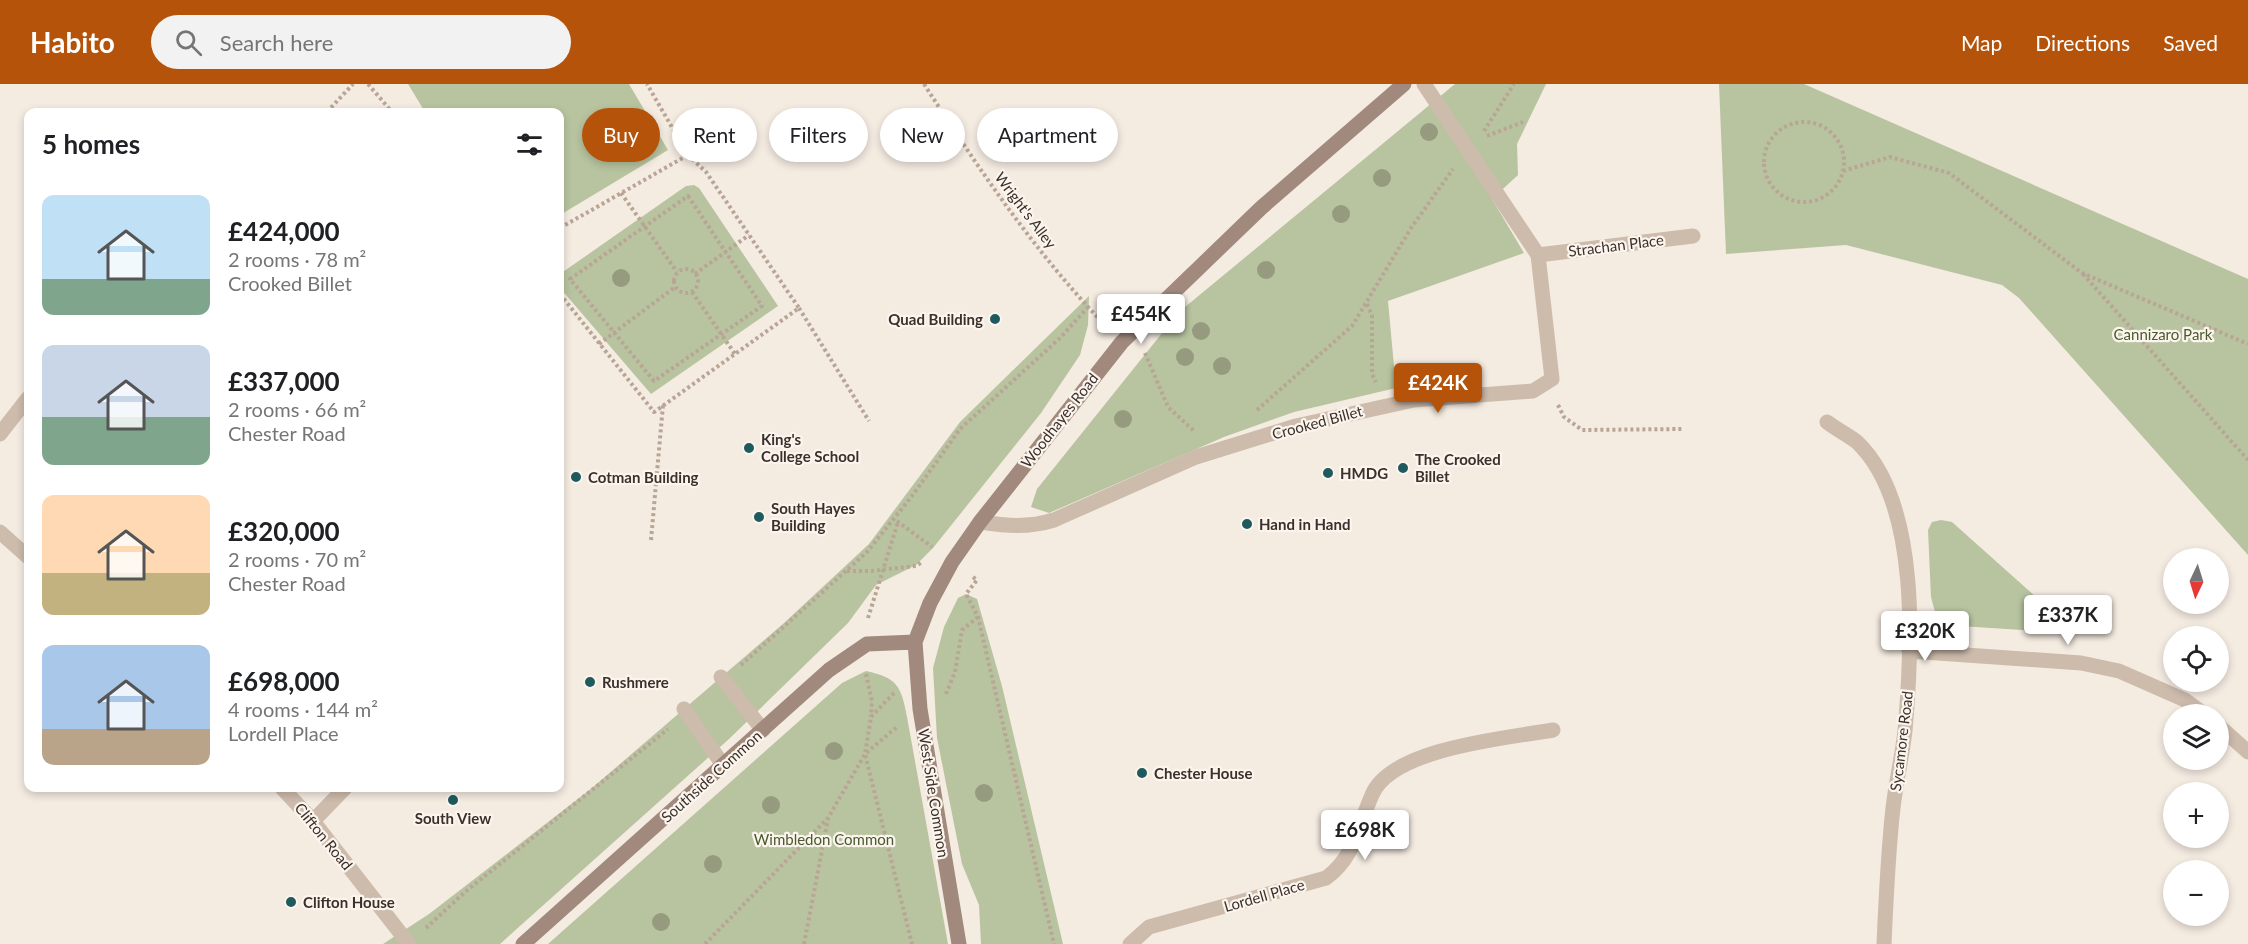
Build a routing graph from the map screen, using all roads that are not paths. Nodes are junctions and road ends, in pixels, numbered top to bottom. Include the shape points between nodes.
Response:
1 (1404, 84) edge
2 (1424, 84) edge
3 (1693, 236) dead end
4 (1538, 255) junction
5 (24, 403) edge
6 (1827, 422) dead end
7 (0, 434) edge
8 (980, 522) junction
9 (0, 532) edge
10 (24, 553) edge
11 (915, 642) junction
12 (1909, 651) junction
13 (722, 679) road end
14 (2191, 704) edge
15 (686, 711) road end
16 (1553, 729) dead end
17 (763, 730) junction
18 (2229, 734) edge
19 (2248, 752) edge
20 (723, 765) junction
21 (286, 792) edge
22 (341, 792) edge
23 (313, 821) junction
24 (408, 944) edge
25 (523, 944) edge
26 (959, 944) edge
27 (1130, 944) edge
28 (1884, 944) edge

1 - 8 main road, Woodhayes Road via 1261,208 1127,337
2 - 4 street
3 - 4 street, Strachan Place
4 - 8 street, Crooked Billet via 1553,371 1552,379 1533,391 1387,404 1196,457 1054,520 1010,527
5 - 7 street
6 - 12 street, Sycamore Road via 1857,442 1879,472 1892,502 1906,571
8 - 11 main road, Woodhayes Road via 952,562
9 - 10 street
11 - 17 main road, Southside Common via 861,647 829,670
11 - 26 main road, West Side Common via 920,709
12 - 14 street via 2080,663 2118,671
12 - 28 street, Sycamore Road via 1905,731 1889,842
13 - 17 street
15 - 20 street
16 - 27 street, Lordell Place via 1438,751 1407,762 1373,792 1350,854 1326,878 1149,927
17 - 20 main road, Southside Common
18 - 19 street
20 - 25 main road, Southside Common
21 - 23 street, Clifton Road
22 - 23 street
23 - 24 street, Clifton Road

